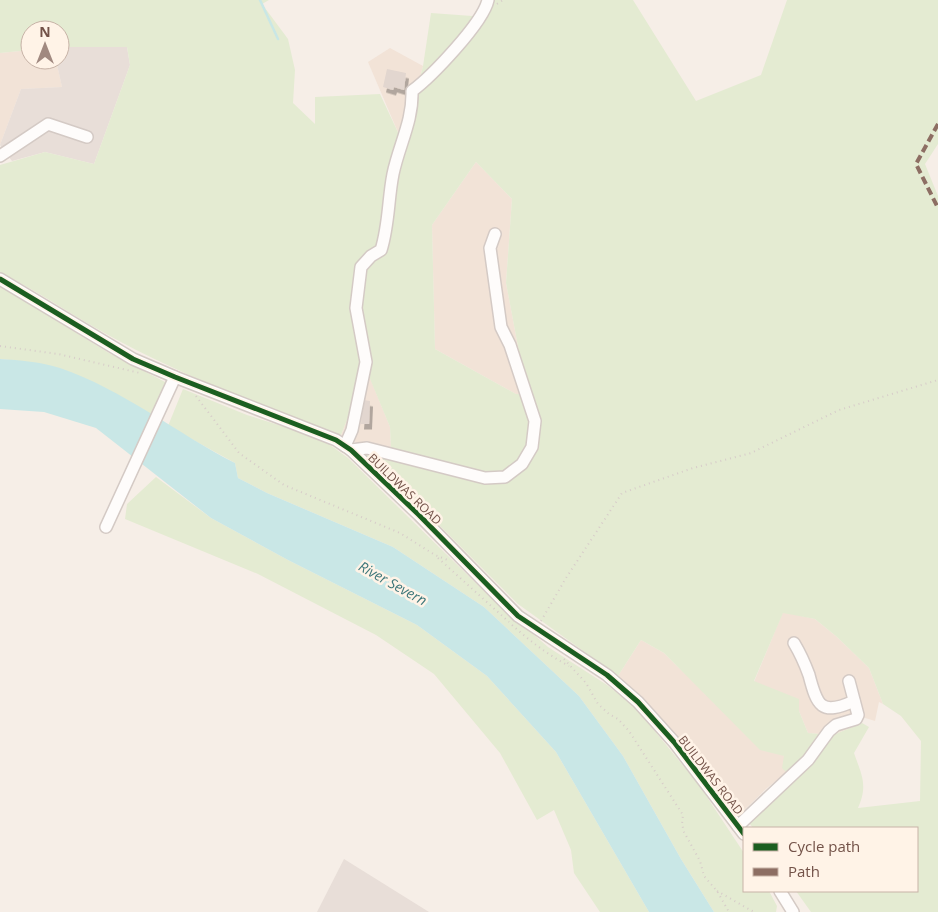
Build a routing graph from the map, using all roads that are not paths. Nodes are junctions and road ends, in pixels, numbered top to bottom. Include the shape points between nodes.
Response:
1 (488, 0) edge
2 (87, 137) dead end
3 (0, 156) edge
4 (494, 234) dead end
5 (0, 279) edge
6 (175, 378) junction
7 (348, 448) junction
8 (106, 527) dead end
9 (794, 643) dead end
10 (849, 681) dead end
11 (854, 701) junction
12 (744, 827) edge
13 (741, 830) edge
14 (781, 892) edge
15 (794, 912) edge

1 - 7 street via 474,27 428,79 412,91 412,107 394,172 385,238 381,250 361,267 356,308 366,362
2 - 3 street via 48,124
4 - 7 street via 490,248 501,327 535,421 532,447 522,464 505,477 485,478 367,448
5 - 6 street, BUILDWAS ROAD via 133,359
6 - 7 street, BUILDWAS ROAD via 336,440
6 - 8 street
7 - 13 street, BUILDWAS ROAD via 518,616 607,675 638,702 674,742
9 - 11 street via 818,703 834,708
10 - 11 street
11 - 12 street via 856,718 829,731 808,760
14 - 15 street

